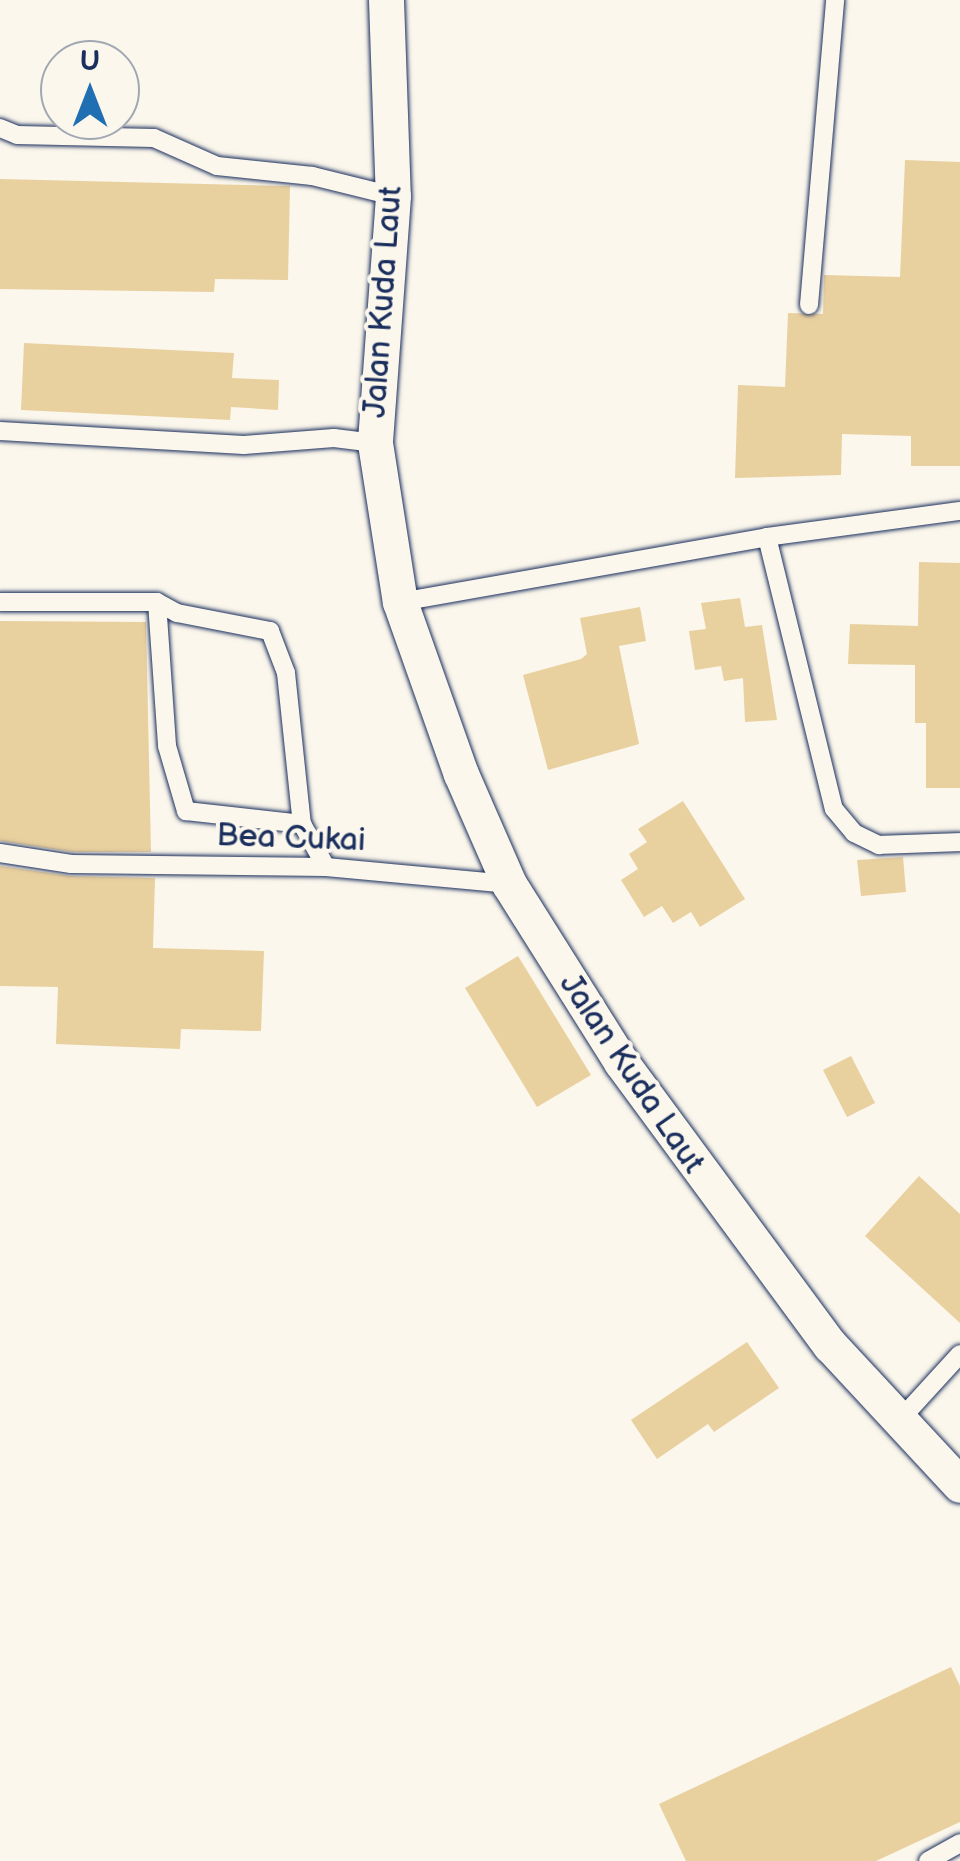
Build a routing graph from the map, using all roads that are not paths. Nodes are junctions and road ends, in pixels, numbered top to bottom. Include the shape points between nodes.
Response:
1 (386, 0) edge
2 (835, 0) edge
3 (0, 128) edge
4 (393, 196) junction
5 (809, 305) dead end
6 (0, 431) edge
7 (376, 443) junction
8 (960, 511) edge
9 (768, 537) junction
10 (0, 602) edge
11 (158, 602) junction
12 (400, 602) junction
13 (302, 824) junction
14 (960, 842) edge
15 (0, 854) edge
16 (326, 867) junction
17 (509, 884) junction
18 (960, 1354) edge
19 (897, 1422) junction
20 (960, 1486) edge
21 (960, 1843) edge
22 (928, 1861) edge

1 - 4 street, Jalan Kuda Laut
2 - 5 lane
3 - 4 lane via 154,138 216,166 312,176
4 - 7 street, Jalan Kuda Laut
6 - 7 lane via 227,444 334,438
7 - 12 street, Jalan Kuda Laut
8 - 9 lane
9 - 12 lane
9 - 14 lane via 834,809 854,833 879,844
10 - 11 lane
11 - 13 lane via 270,631 286,673
11 - 13 lane via 167,746 186,811
12 - 17 street, Jalan Kuda Laut
13 - 16 lane
15 - 16 lane, Bea Cukai via 71,864
16 - 17 lane, Bea Cukai
17 - 19 street, Jalan Kuda Laut via 554,962 718,1200
18 - 19 lane
19 - 20 street, Jalan Kuda Laut
21 - 22 lane

